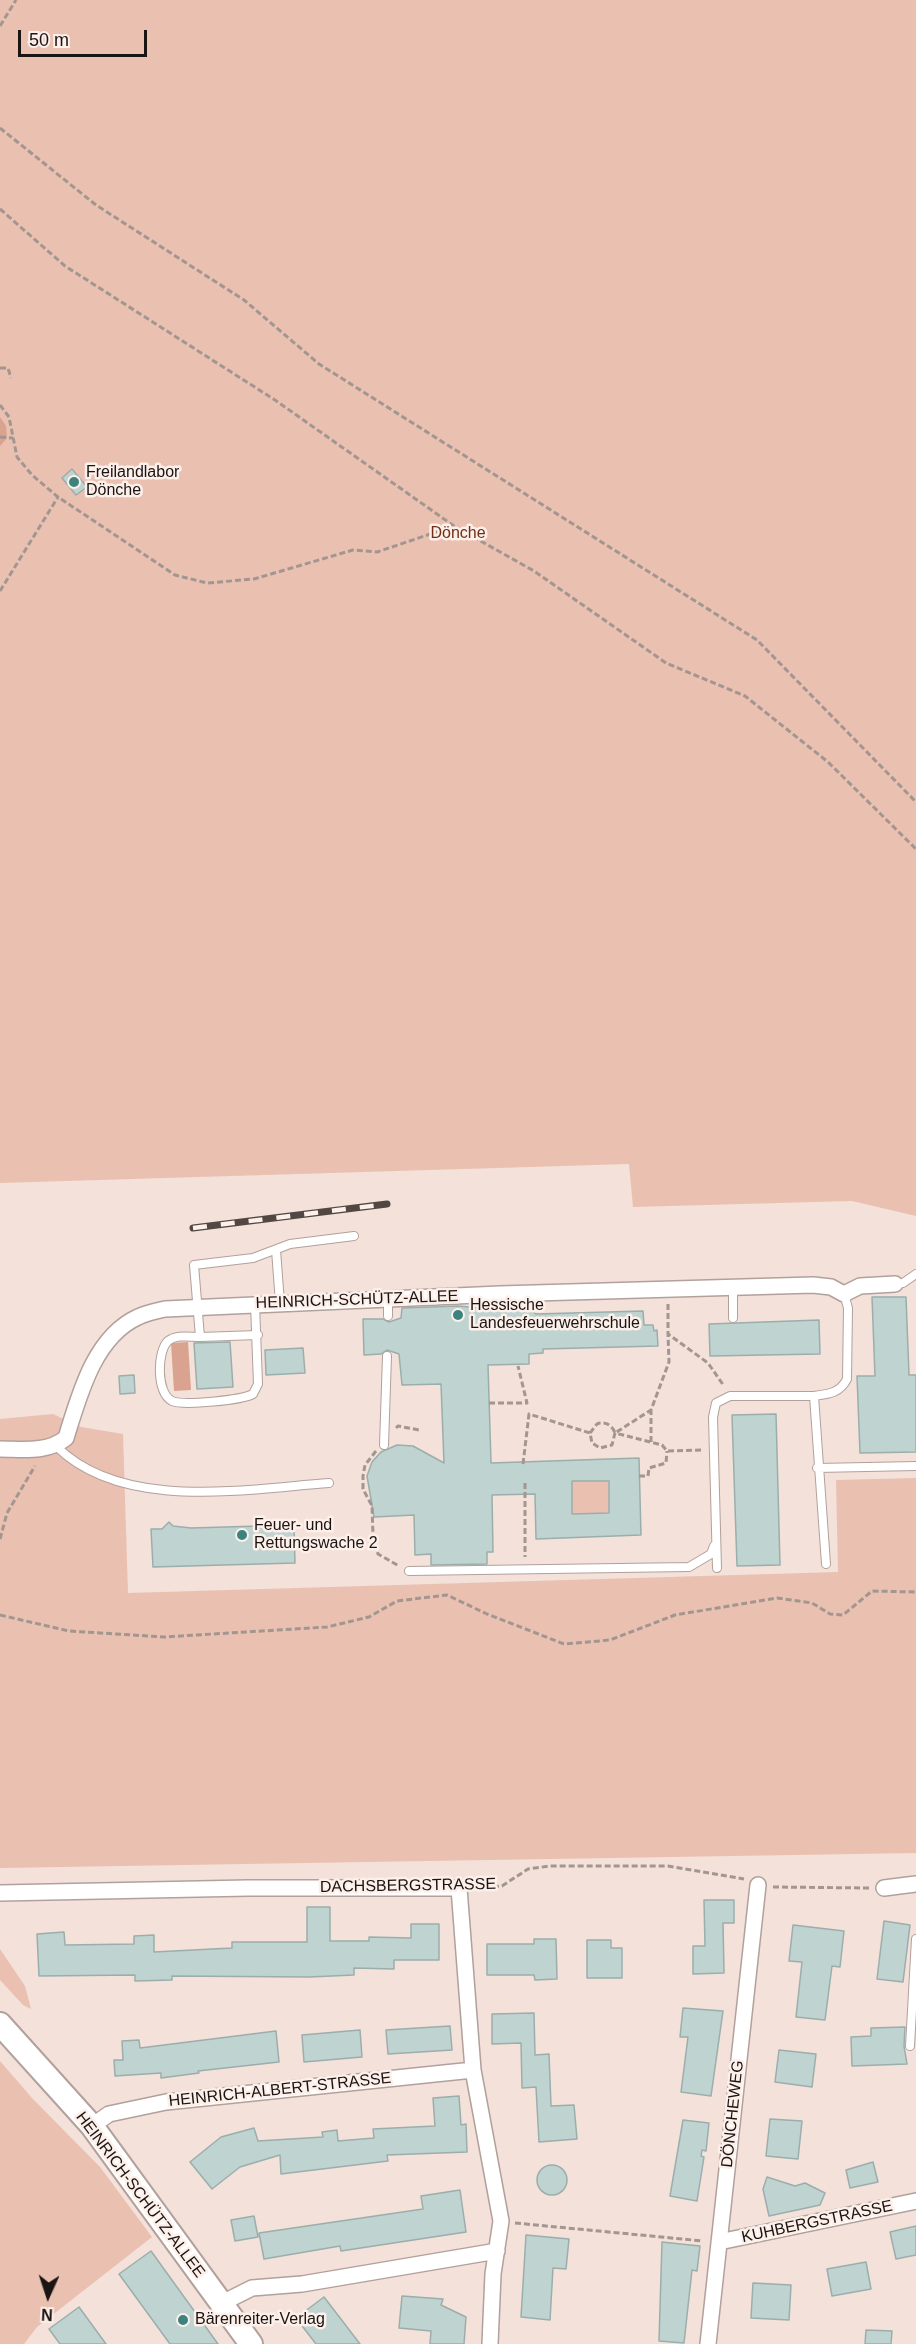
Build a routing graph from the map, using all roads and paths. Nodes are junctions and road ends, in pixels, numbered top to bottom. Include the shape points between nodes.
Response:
1 (16, 0) edge
2 (0, 26) edge
3 (0, 128) edge
4 (0, 209) edge
5 (0, 368) edge
6 (11, 378) dead end
7 (0, 405) edge
8 (0, 437) edge
9 (13, 438) junction
10 (58, 497) junction
11 (454, 526) junction
12 (0, 591) edge
13 (916, 802) edge
14 (916, 849) edge
15 (354, 1236) dead end
16 (276, 1250) junction
17 (916, 1274) edge
18 (895, 1284) joint
19 (733, 1288) junction
20 (667, 1290) junction
21 (844, 1294) junction
22 (388, 1299) junction
23 (280, 1303) junction
24 (255, 1304) junction
25 (198, 1306) junction
26 (388, 1316) dead end
27 (733, 1317) dead end
28 (668, 1334) junction
29 (258, 1335) junction
30 (200, 1337) junction
31 (387, 1356) dead end
32 (518, 1366) dead end
33 (730, 1396) junction
34 (814, 1396) junction
35 (489, 1403) dead end
36 (527, 1403) junction
37 (651, 1410) junction
38 (529, 1414) junction
39 (419, 1430) dead end
40 (590, 1433) junction
41 (615, 1433) junction
42 (651, 1442) junction
43 (384, 1445) junction
44 (51, 1447) junction
45 (0, 1449) edge
46 (714, 1450) junction
47 (667, 1451) junction
48 (523, 1464) dead end
49 (916, 1466) edge
50 (817, 1468) junction
51 (639, 1476) dead end
52 (329, 1483) dead end
53 (525, 1484) dead end
54 (0, 1539) edge
55 (716, 1542) junction
56 (825, 1564) dead end
57 (717, 1568) dead end
58 (526, 1569) junction
59 (409, 1571) joint
60 (916, 1592) edge
61 (0, 1615) edge
62 (916, 1884) edge
63 (758, 1885) junction
64 (459, 1888) junction
65 (884, 1888) joint
66 (0, 1893) edge
67 (916, 1939) edge
68 (0, 2024) edge
69 (910, 2046) dead end
70 (474, 2070) junction
71 (92, 2127) junction
72 (916, 2201) edge
73 (501, 2222) junction
74 (719, 2242) junction
75 (497, 2251) junction
76 (220, 2304) junction
77 (250, 2344) edge
78 (490, 2344) edge
79 (708, 2344) edge

1 - 2 path
3 - 13 path via 96,205 244,300 319,364 757,640
4 - 11 path via 65,266 275,400
5 - 6 path via 8,368
7 - 9 path via 9,417
8 - 9 path
9 - 10 path via 17,457
10 - 11 path via 175,575 207,583 254,579 353,550 377,552
10 - 12 path
11 - 14 path via 534,571 666,663 746,696 828,762
15 - 16 lane via 290,1244
16 - 23 lane
16 - 25 lane via 254,1258 194,1265
17 - 18 lane
18 - 21 street via 860,1286
19 - 20 street, HEINRICH-SCHÜTZ-ALLEE
19 - 21 street, HEINRICH-SCHÜTZ-ALLEE via 813,1285 831,1287
19 - 27 lane
20 - 22 street, HEINRICH-SCHÜTZ-ALLEE
20 - 28 path
21 - 34 lane via 848,1308 847,1379 842,1389
22 - 23 street, HEINRICH-SCHÜTZ-ALLEE
22 - 26 lane
23 - 24 street, HEINRICH-SCHÜTZ-ALLEE
24 - 25 street, HEINRICH-SCHÜTZ-ALLEE
24 - 29 lane
25 - 30 lane
25 - 44 street, HEINRICH-SCHÜTZ-ALLEE via 138,1317 117,1332 97,1356 66,1438
28 - 33 path via 708,1363
28 - 37 path via 669,1362
29 - 30 lane
29 - 30 lane via 258,1384 254,1394 243,1398 172,1401 162,1384 163,1349 177,1337
31 - 43 lane
32 - 36 path
33 - 34 lane
33 - 46 lane via 716,1403
34 - 50 lane
35 - 36 path
36 - 38 path
37 - 41 path
37 - 42 path
38 - 40 path
38 - 48 path
39 - 43 path via 398,1426
40 - 41 path via 600,1423 611,1426
40 - 41 path via 592,1443 600,1448 612,1444
41 - 42 path
42 - 47 path
43 - 59 path via 365,1465 363,1489 372,1506 378,1554
44 - 45 street
44 - 52 lane via 92,1472 125,1484 200,1492
44 - 54 path via 7,1513
46 - 47 path
46 - 55 lane
47 - 51 path via 666,1463 649,1468 648,1476
49 - 50 lane
50 - 56 lane
53 - 58 path
55 - 57 lane
55 - 58 lane via 711,1554 689,1567
58 - 59 lane
60 - 61 path via 872,1591 843,1615 830,1614 812,1603 777,1598 743,1603 675,1616 610,1640 564,1644 447,1595 397,1601 369,1617 327,1627 164,1637 69,1631
62 - 65 street
63 - 64 path, DACHSBERGSTRASSE via 668,1866 550,1866 528,1869 502,1886
63 - 65 path, DACHSBERGSTRASSE
63 - 74 street, DÖNCHEWEG
64 - 66 street, DACHSBERGSTRASSE
64 - 70 street
67 - 69 lane
68 - 71 main road, HEINRICH-SCHÜTZ-ALLEE
70 - 71 street, HEINRICH-ALBERT-STRASSE via 166,2102 109,2114
70 - 73 street
71 - 76 main road, HEINRICH-SCHÜTZ-ALLEE
72 - 74 street, KUHBERGSTRASSE
73 - 74 path
73 - 75 street
74 - 79 street, DÖNCHEWEG
75 - 76 street via 302,2284 252,2288
75 - 78 street
76 - 77 main road, HEINRICH-SCHÜTZ-ALLEE

